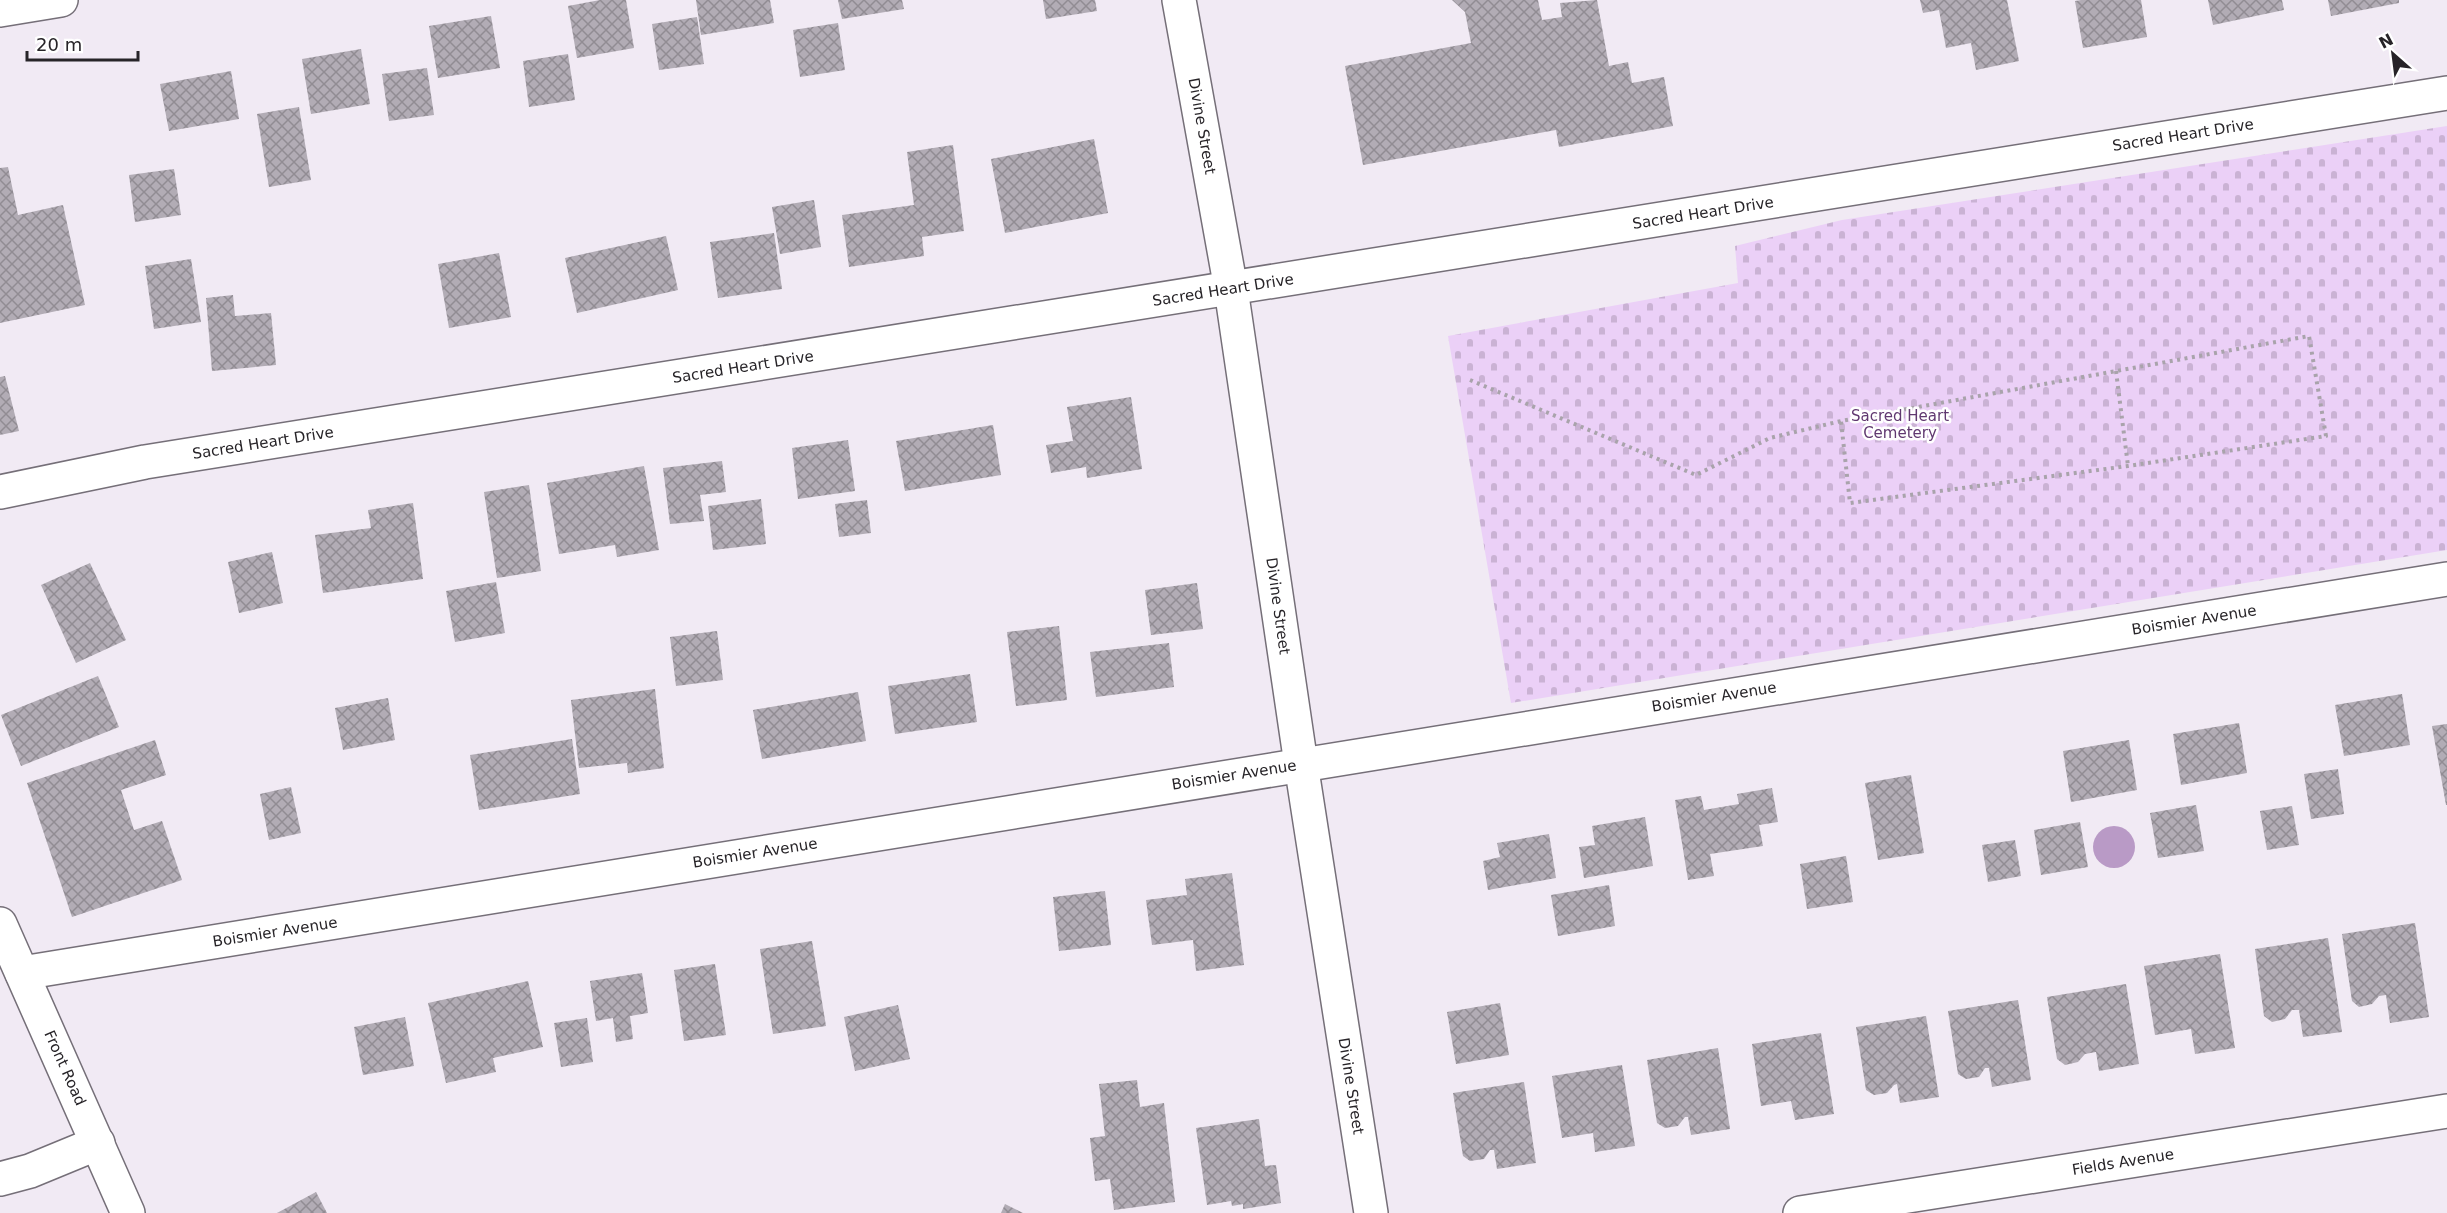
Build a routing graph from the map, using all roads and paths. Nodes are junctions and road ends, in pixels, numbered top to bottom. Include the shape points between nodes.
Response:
1 (61, 0) edge
2 (1179, 0) edge
3 (0, 10) edge
4 (2447, 93) edge
5 (1231, 289) junction
6 (2116, 371) junction
7 (1470, 380) dead end
8 (1841, 421) junction
9 (2128, 466) junction
10 (0, 492) edge
11 (2447, 579) edge
12 (1300, 764) junction
13 (0, 924) edge
14 (22, 973) junction
15 (2447, 1111) edge
16 (98, 1143) junction
17 (0, 1179) edge
18 (128, 1213) edge
19 (1371, 1213) edge
20 (1800, 1213) edge

1 - 3 street
2 - 5 street, Divine Street
4 - 5 street, Sacred Heart Drive
5 - 10 street, Sacred Heart Drive via 145,462
5 - 12 street, Divine Street
6 - 8 path
6 - 9 path
6 - 9 path via 2309,336 2325,436
7 - 8 path via 1696,475 1770,438
8 - 9 path via 1850,503
11 - 12 street, Boismier Avenue
12 - 14 street, Boismier Avenue
12 - 19 street, Divine Street
13 - 14 street, Front Road
14 - 16 street, Front Road
15 - 20 street, Fields Avenue
16 - 17 street
16 - 18 street, Front Road

